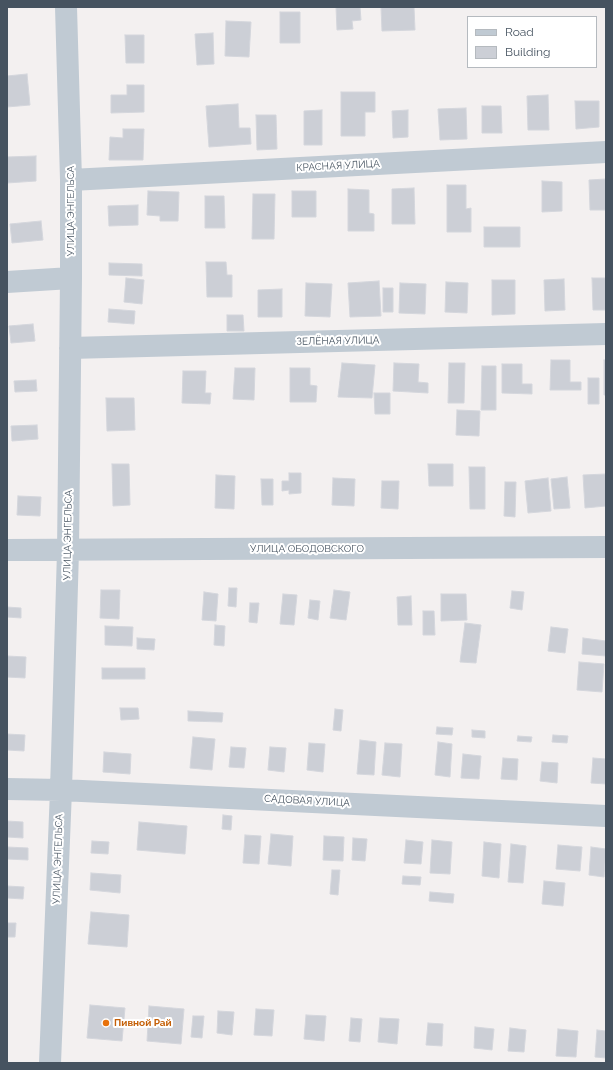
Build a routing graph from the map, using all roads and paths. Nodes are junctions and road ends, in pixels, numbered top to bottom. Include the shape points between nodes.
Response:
1 (66, 7) edge
2 (606, 152) edge
3 (71, 180) junction
4 (71, 278) junction
5 (7, 282) edge
6 (606, 334) edge
7 (70, 348) junction
8 (606, 547) edge
9 (7, 550) edge
10 (68, 550) junction
11 (7, 788) edge
12 (61, 790) junction
13 (606, 816) edge
14 (50, 1063) edge

1 - 3 street, УЛИЦА ЭНГЕЛЬСА
2 - 3 street, КРАСНАЯ УЛИЦА
3 - 4 street, УЛИЦА ЭНГЕЛЬСА
4 - 5 street
4 - 7 street, УЛИЦА ЭНГЕЛЬСА
6 - 7 street, ЗЕЛЁНАЯ УЛИЦА
7 - 10 street, УЛИЦА ЭНГЕЛЬСА
8 - 10 street, УЛИЦА ОБОДОВСКОГО
9 - 10 street, УЛИЦА ОБОДОВСКОГО
10 - 12 street, УЛИЦА ЭНГЕЛЬСА
11 - 12 street, САДОВАЯ УЛИЦА
12 - 13 street, САДОВАЯ УЛИЦА
12 - 14 street, УЛИЦА ЭНГЕЛЬСА

